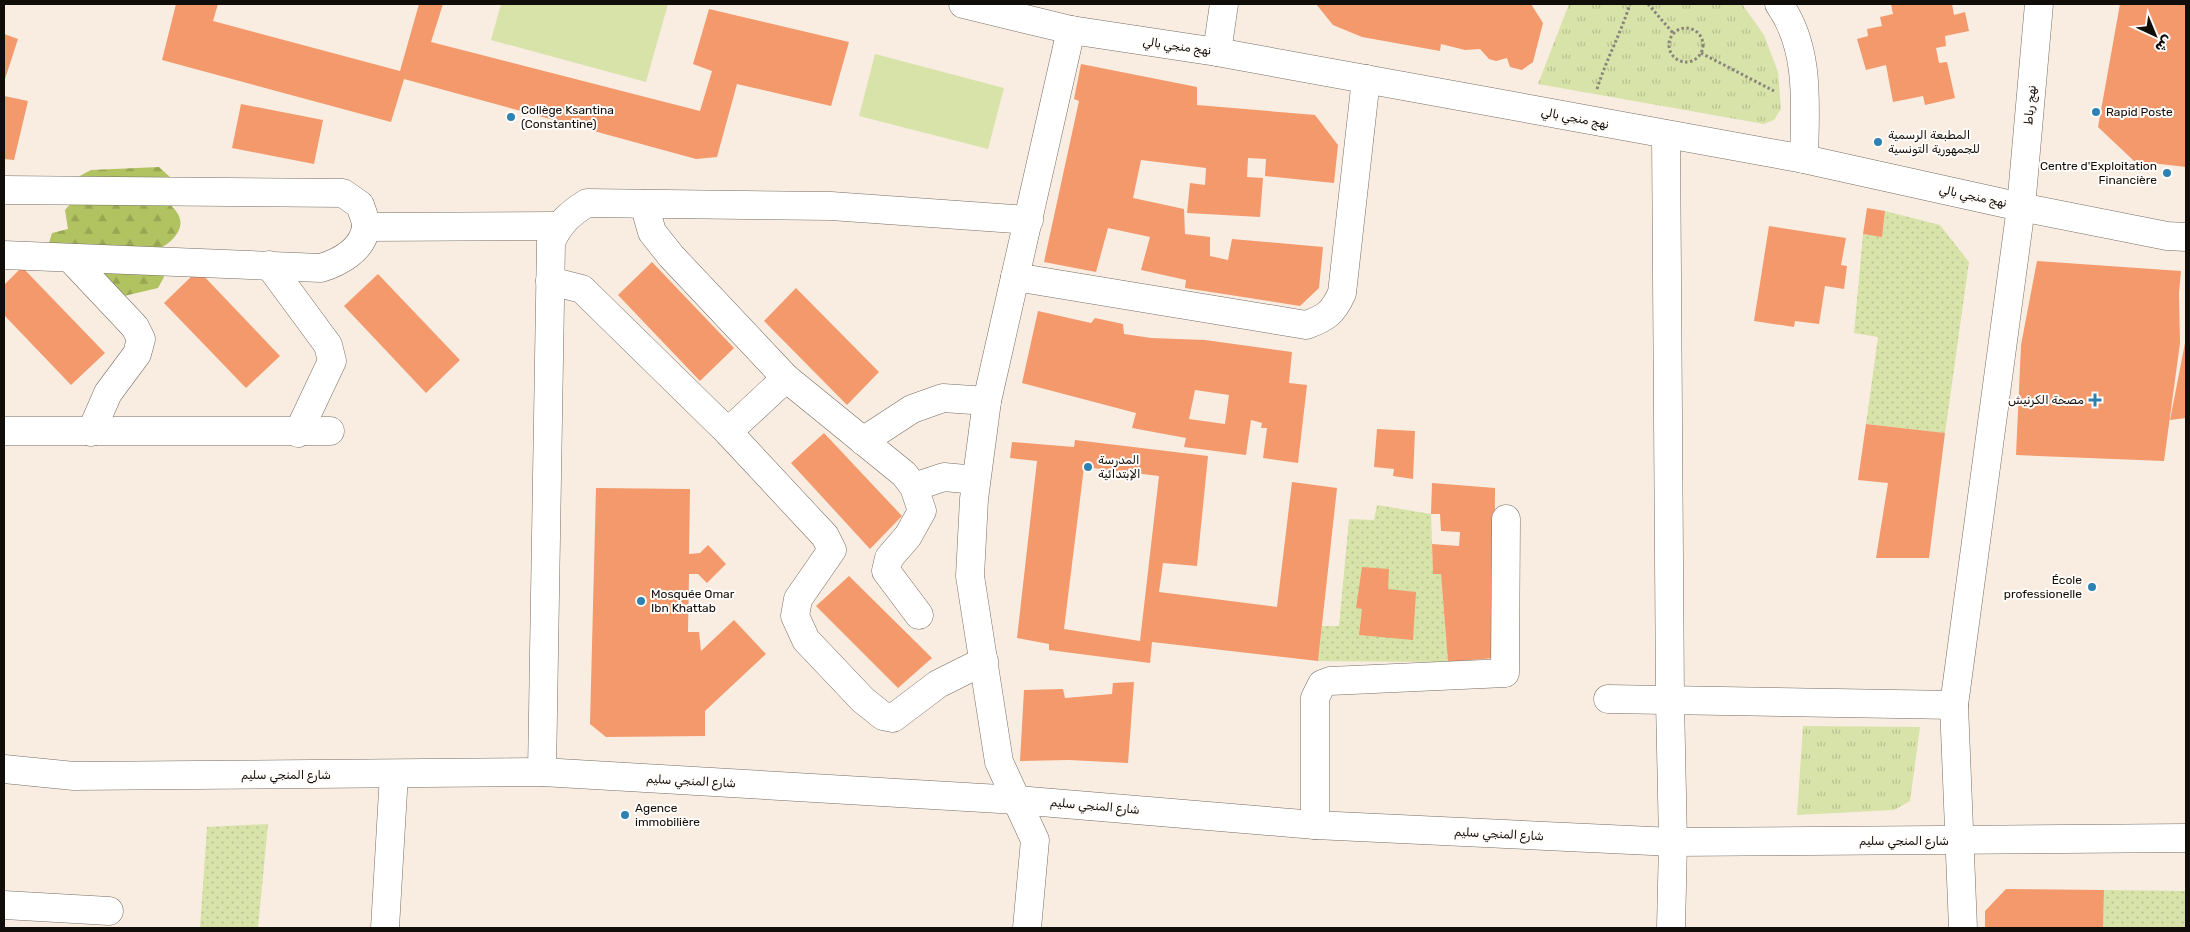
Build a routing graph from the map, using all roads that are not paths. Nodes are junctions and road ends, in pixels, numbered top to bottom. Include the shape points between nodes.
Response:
1 (964, 4) edge
2 (1224, 4) edge
3 (1779, 4) edge
4 (2039, 4) edge
5 (1071, 30) junction
6 (1217, 52) junction
7 (1366, 79) junction
8 (1666, 135) junction
9 (1804, 159) junction
10 (4, 190) edge
11 (644, 204) junction
12 (2021, 207) junction
13 (1029, 220) junction
14 (558, 226) junction
15 (366, 227) junction
16 (2186, 237) edge
17 (4, 255) edge
18 (70, 258) junction
19 (269, 266) junction
20 (1015, 277) junction
21 (550, 281) junction
22 (786, 378) junction
23 (987, 401) junction
24 (4, 431) edge
25 (91, 432) junction
26 (330, 432) dead end
27 (728, 432) junction
28 (298, 433) junction
29 (863, 440) junction
30 (976, 480) junction
31 (914, 487) junction
32 (1506, 519) dead end
33 (919, 615) dead end
34 (984, 661) junction
35 (1608, 699) dead end
36 (1670, 701) junction
37 (1954, 705) junction
38 (4, 769) edge
39 (542, 772) junction
40 (394, 774) junction
41 (1017, 800) junction
42 (1315, 825) junction
43 (2186, 838) edge
44 (1960, 840) junction
45 (1673, 842) junction
46 (4, 905) edge
47 (109, 912) dead end
48 (385, 928) edge
49 (1027, 928) edge
50 (1671, 928) edge
51 (1963, 928) edge

1 - 5 street, نهج منجي بالي
2 - 6 street
3 - 9 street via 1796,35 1806,95
4 - 12 street, نهج رباط
5 - 6 street, نهج منجي بالي
5 - 13 street
6 - 7 street, نهج منجي بالي
7 - 8 street, نهج منجي بالي
7 - 20 street via 1342,293 1335,308 1322,320 1306,325
8 - 9 street, نهج منجي بالي
8 - 36 street
9 - 12 street, نهج منجي بالي
10 - 15 street via 343,193 360,205
11 - 13 street via 831,206
11 - 14 street via 587,203
11 - 22 street via 652,232 671,256
12 - 16 street, نهج منجي بالي
12 - 37 street, نهج رباط
13 - 20 street
14 - 15 street
14 - 21 street via 551,242
15 - 19 street via 358,246 341,262 322,268
17 - 18 street
18 - 19 street
18 - 25 street via 135,328 141,339 137,354 108,393
19 - 28 street via 328,345 332,361
20 - 23 street
21 - 27 street via 582,289
21 - 39 street
22 - 27 street
22 - 29 street
23 - 29 street via 943,398 912,409
23 - 30 street
24 - 25 street
25 - 28 street
26 - 28 street
27 - 34 street via 825,536 832,550 798,599 795,616 806,640 863,700 883,716 893,718 938,684
29 - 31 street via 904,474
30 - 31 street via 944,477
30 - 34 street via 970,576
31 - 33 street via 922,511 908,536 889,558 886,571
32 - 42 street via 1505,673 1330,680 1322,684 1315,698
34 - 41 street via 999,762
35 - 36 street
36 - 37 street
36 - 45 street
37 - 44 street, نهج رباط
38 - 40 street, شارع المنجي سليم via 74,776
39 - 40 street, شارع المنجي سليم
39 - 41 street, شارع المنجي سليم
40 - 48 street
41 - 42 street, شارع المنجي سليم
41 - 49 street via 1035,840
42 - 45 street, شارع المنجي سليم
43 - 44 street, شارع المنجي سليم
44 - 45 street, شارع المنجي سليم
44 - 51 street, نهج رباط
45 - 50 street
46 - 47 street

